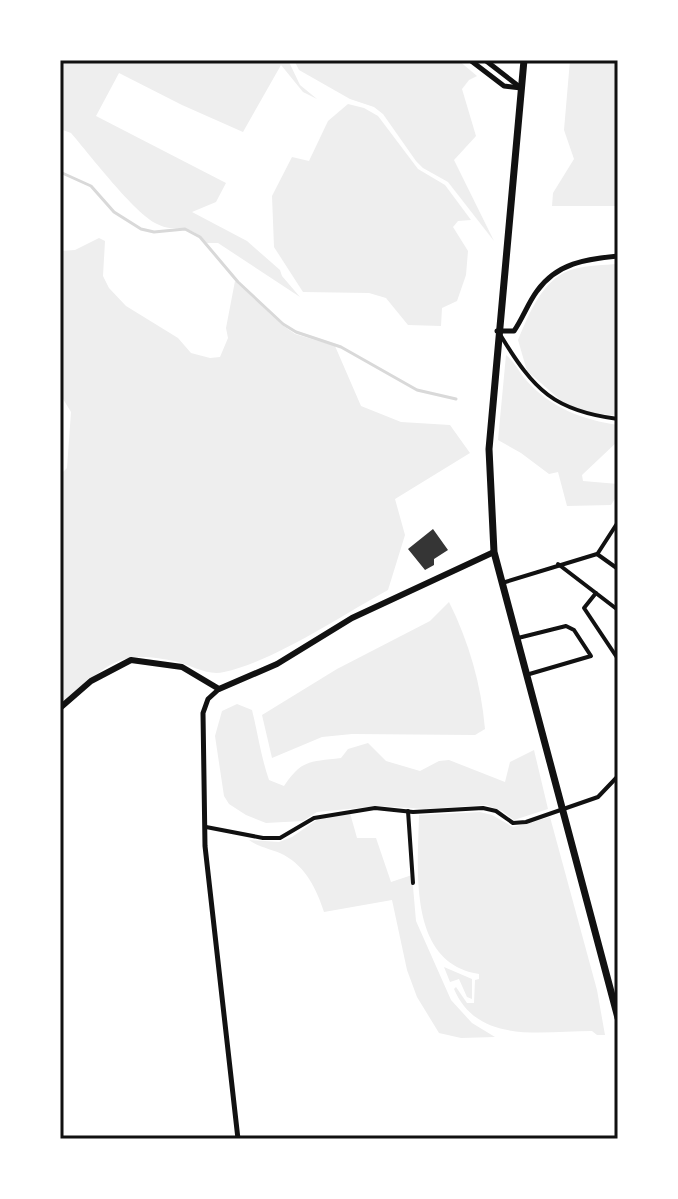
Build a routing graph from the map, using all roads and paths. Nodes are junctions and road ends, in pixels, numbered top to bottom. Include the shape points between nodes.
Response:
1 (470, 60) edge
2 (485, 60) edge
3 (524, 60) edge
4 (522, 89) junction
5 (618, 256) edge
6 (497, 331) junction
7 (618, 419) edge
8 (618, 522) edge
9 (494, 552) junction
10 (597, 554) junction
11 (558, 564) junction
12 (618, 569) edge
13 (500, 583) junction
14 (596, 593) junction
15 (618, 610) edge
16 (515, 639) junction
17 (618, 659) edge
18 (526, 675) junction
19 (219, 689) junction
20 (60, 708) edge
21 (618, 776) edge
22 (408, 811) junction
23 (205, 827) junction
24 (413, 883) dead end
25 (618, 1018) edge
26 (238, 1139) edge

1 - 4 street via 504,86
2 - 4 street
3 - 4 main road
4 - 6 main road
5 - 6 street via 558,270 536,292 514,331
6 - 7 street via 525,374 554,399 584,415
6 - 9 main road via 489,449
8 - 10 street
9 - 13 main road
9 - 19 main road via 352,618 277,664
10 - 11 street
10 - 12 street
11 - 13 street
11 - 14 street
13 - 16 main road
14 - 15 street
14 - 17 street via 584,608
16 - 18 main road
16 - 18 street via 566,626 591,656
18 - 25 main road
19 - 20 main road via 182,667 131,660 106,671
19 - 23 street via 203,713
21 - 22 street via 598,797 526,822 513,823 483,808
22 - 23 street via 375,808 330,814 280,838
22 - 24 street
23 - 26 street

